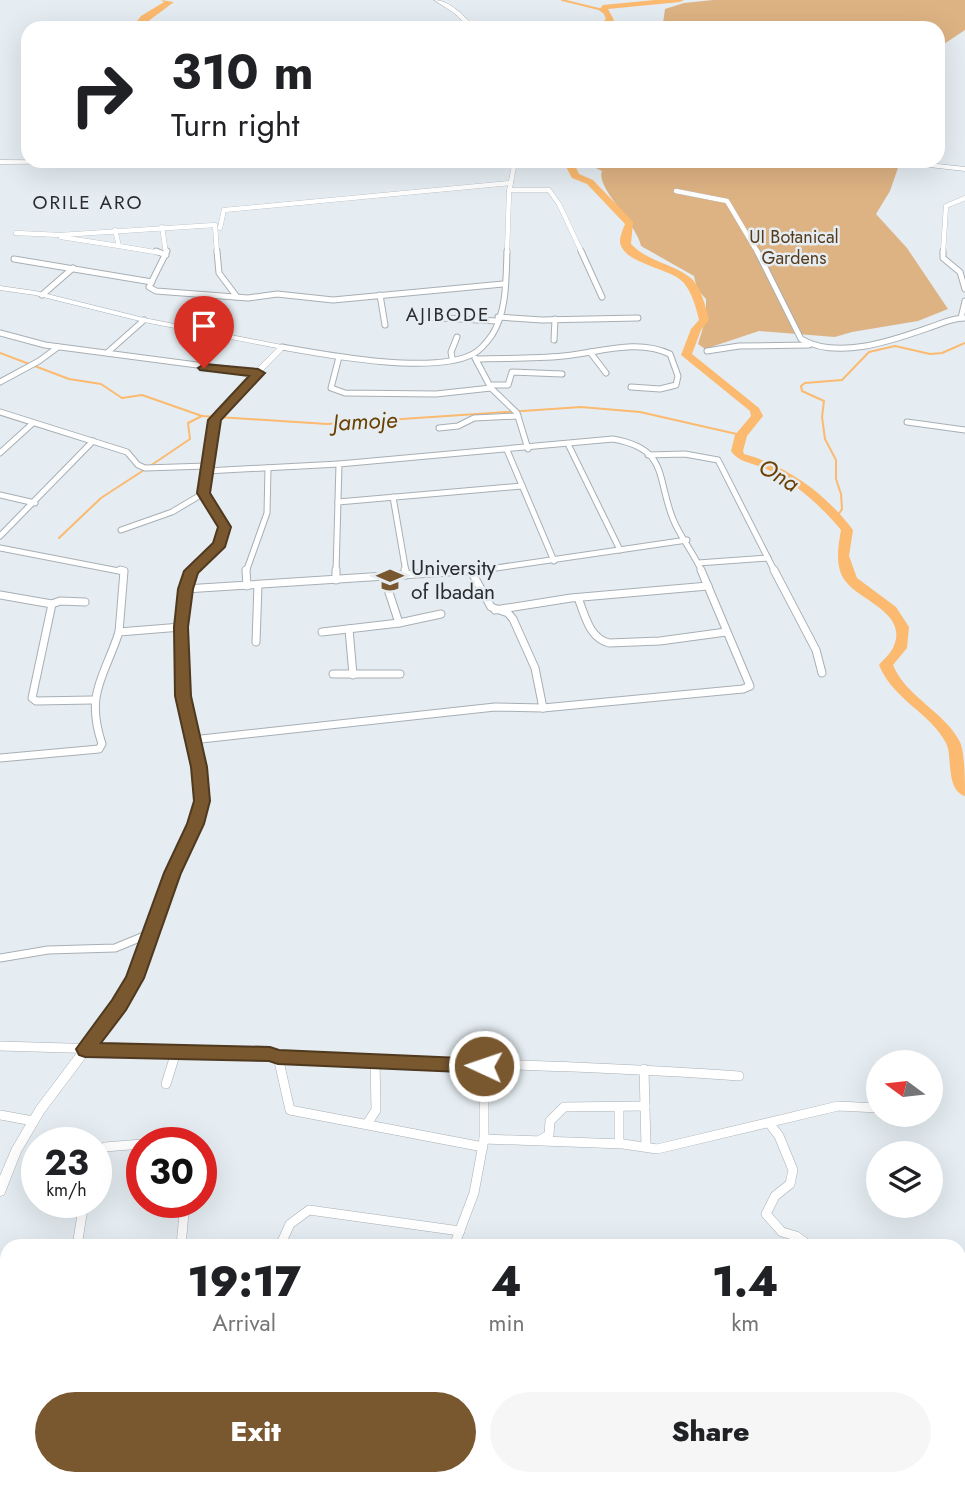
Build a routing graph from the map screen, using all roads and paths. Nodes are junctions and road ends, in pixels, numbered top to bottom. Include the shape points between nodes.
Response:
1 (435, 0) edge
2 (464, 21) edge
3 (0, 161) edge
4 (21, 161) edge
5 (21, 161) edge
6 (945, 165) edge
7 (945, 165) edge
8 (965, 167) edge
9 (514, 168) edge
10 (510, 186) junction
11 (676, 191) dead end
12 (965, 198) edge
13 (219, 225) junction
14 (162, 227) junction
15 (116, 230) junction
16 (16, 233) dead end
17 (51, 234) junction
18 (119, 246) junction
19 (166, 256) junction
20 (14, 259) dead end
21 (951, 266) junction
22 (965, 266) edge
23 (73, 268) junction
24 (152, 282) junction
25 (503, 284) junction
26 (0, 288) edge
27 (965, 289) edge
28 (42, 295) junction
29 (380, 295) junction
30 (237, 297) junction
31 (602, 297) dead end
32 (965, 301) edge
33 (425, 317) dead end
34 (638, 318) dead end
35 (963, 318) edge
36 (498, 319) junction
37 (555, 319) junction
38 (144, 320) junction
39 (385, 325) dead end
40 (0, 333) edge
41 (457, 337) dead end
42 (554, 340) dead end
43 (809, 345) junction
44 (59, 346) junction
45 (282, 347) junction
46 (707, 351) dead end
47 (108, 352) junction
48 (590, 352) junction
49 (339, 357) junction
50 (474, 357) junction
51 (452, 358) junction
52 (258, 373) junction
53 (562, 373) dead end
54 (606, 373) dead end
55 (0, 382) edge
56 (491, 386) junction
57 (631, 387) dead end
58 (0, 412) edge
59 (518, 416) junction
60 (907, 422) dead end
61 (33, 423) junction
62 (965, 427) edge
63 (439, 428) dead end
64 (93, 441) junction
65 (568, 444) junction
66 (528, 449) junction
67 (507, 450) junction
68 (0, 453) edge
69 (648, 454) junction
70 (339, 464) junction
71 (268, 468) junction
72 (206, 469) junction
73 (522, 486) junction
74 (204, 493) junction
75 (0, 495) edge
76 (393, 497) junction
77 (338, 502) junction
78 (35, 503) junction
79 (121, 530) dead end
80 (0, 536) edge
81 (687, 540) junction
82 (0, 548) edge
83 (620, 550) junction
84 (768, 558) junction
85 (554, 561) junction
86 (698, 563) junction
87 (471, 571) junction
88 (406, 575) junction
89 (384, 577) junction
90 (336, 580) junction
91 (258, 585) junction
92 (247, 586) junction
93 (708, 586) junction
94 (185, 589) junction
95 (0, 595) edge
96 (578, 598) junction
97 (85, 602) dead end
98 (52, 604) junction
99 (495, 610) junction
100 (441, 614) dead end
101 (399, 623) junction
102 (181, 627) junction
103 (349, 629) junction
104 (119, 632) junction
105 (322, 632) dead end
106 (726, 632) junction
107 (256, 642) dead end
108 (822, 673) dead end
109 (333, 674) dead end
110 (353, 674) junction
111 (400, 674) dead end
112 (92, 700) junction
113 (543, 708) junction
114 (192, 740) junction
115 (0, 758) edge
116 (149, 934) junction
117 (0, 958) edge
118 (0, 1046) edge
119 (85, 1049) junction
120 (176, 1052) junction
121 (278, 1057) junction
122 (375, 1060) junction
123 (484, 1066) junction
124 (644, 1069) junction
125 (739, 1076) dead end
126 (166, 1084) dead end
127 (645, 1106) junction
128 (619, 1107) junction
129 (866, 1107) edge
130 (0, 1115) edge
131 (33, 1121) junction
132 (367, 1124) junction
133 (771, 1124) junction
134 (540, 1141) junction
135 (484, 1143) junction
136 (619, 1143) junction
137 (646, 1147) junction
138 (3, 1177) edge
139 (0, 1191) edge
140 (81, 1218) edge
141 (184, 1218) edge
142 (460, 1231) junction
143 (78, 1239) edge
144 (182, 1239) edge
145 (283, 1239) edge
146 (457, 1239) edge
147 (800, 1239) edge

1 - 2 street
3 - 4 street
3 - 5 street
6 - 8 street
7 - 8 street
9 - 10 street
10 - 13 street via 237,208 224,210
10 - 25 street
10 - 31 street via 549,190
11 - 43 street via 727,201 801,339
12 - 21 street via 946,206 943,258
13 - 14 street
13 - 30 street via 219,273
14 - 15 street
14 - 19 street
15 - 17 street
15 - 18 street
16 - 17 street
17 - 18 street
18 - 19 street
19 - 24 street
20 - 23 street
21 - 22 street
21 - 27 street via 960,272
23 - 24 street
23 - 28 street
24 - 30 street via 152,290
25 - 29 street
25 - 36 street
26 - 28 street
28 - 38 street
29 - 30 street via 333,300 273,294
29 - 39 street
32 - 35 street
33 - 36 street
34 - 37 street
35 - 43 street via 867,344
36 - 37 street
36 - 50 street via 495,331
37 - 42 street
38 - 45 street
38 - 47 street
40 - 44 street
41 - 51 street
43 - 46 street
44 - 47 street
44 - 55 street
45 - 49 street
45 - 52 street
47 - 52 street
48 - 50 street
48 - 54 street
48 - 57 street via 647,348 670,354 678,376 676,385
49 - 51 street
49 - 56 street via 331,388 345,393 436,394
50 - 51 street
50 - 56 street
52 - 72 street via 214,421
53 - 56 street via 512,372 508,385
56 - 59 street
58 - 61 street
59 - 63 street via 474,418
59 - 66 street
60 - 62 street
61 - 64 street
61 - 68 street
64 - 72 street via 127,452 145,468
64 - 78 street
65 - 66 street
65 - 69 street via 620,439 635,443
65 - 83 street
66 - 67 street
67 - 70 street
67 - 73 street
69 - 81 street via 658,463 673,519
69 - 84 street via 718,460
70 - 71 street
70 - 77 street
71 - 72 street
71 - 92 street via 268,513 250,556
72 - 74 street
73 - 76 street
73 - 85 street
74 - 79 street via 173,512
74 - 94 street via 225,527 220,544 191,571
75 - 78 street
76 - 77 street
76 - 88 street
77 - 90 street
78 - 80 street
81 - 83 street
81 - 86 street
82 - 104 street via 124,571
83 - 85 street
84 - 86 street
84 - 108 street via 816,650
85 - 87 street
86 - 93 street
87 - 88 street
87 - 99 street
88 - 89 street
89 - 90 street
89 - 101 street
90 - 91 street
91 - 92 street
91 - 107 street
92 - 94 street
93 - 96 street
93 - 106 street
94 - 102 street
95 - 98 street
96 - 99 street
96 - 106 street via 602,642
97 - 98 street
98 - 112 street via 32,698
99 - 113 street via 513,619 535,668
100 - 101 street
101 - 103 street
102 - 104 street
102 - 114 street via 183,696
103 - 105 street
103 - 110 street
104 - 112 street
106 - 113 street via 750,686 747,689
109 - 110 street
110 - 111 street
112 - 115 street via 102,744 99,749
113 - 114 street via 485,708
114 - 116 street via 202,801
116 - 117 street via 115,948 62,949
116 - 119 street via 135,978
118 - 119 street
119 - 120 street
119 - 131 street
120 - 121 street
120 - 126 street
121 - 122 street
121 - 132 street via 290,1110
122 - 123 street
122 - 132 street via 376,1110
123 - 124 street
123 - 135 street
124 - 125 street
124 - 127 street
127 - 128 street
127 - 137 street
128 - 134 street via 564,1107
128 - 136 street
129 - 133 street via 838,1106
130 - 131 street
131 - 138 street
132 - 135 street
133 - 137 street via 666,1148
133 - 147 street via 793,1170 790,1184 775,1196 766,1214 782,1232
134 - 135 street
134 - 136 street
135 - 142 street via 474,1193
136 - 137 street
138 - 139 street
140 - 143 street
141 - 144 street
142 - 145 street via 309,1210 297,1216
142 - 146 street

